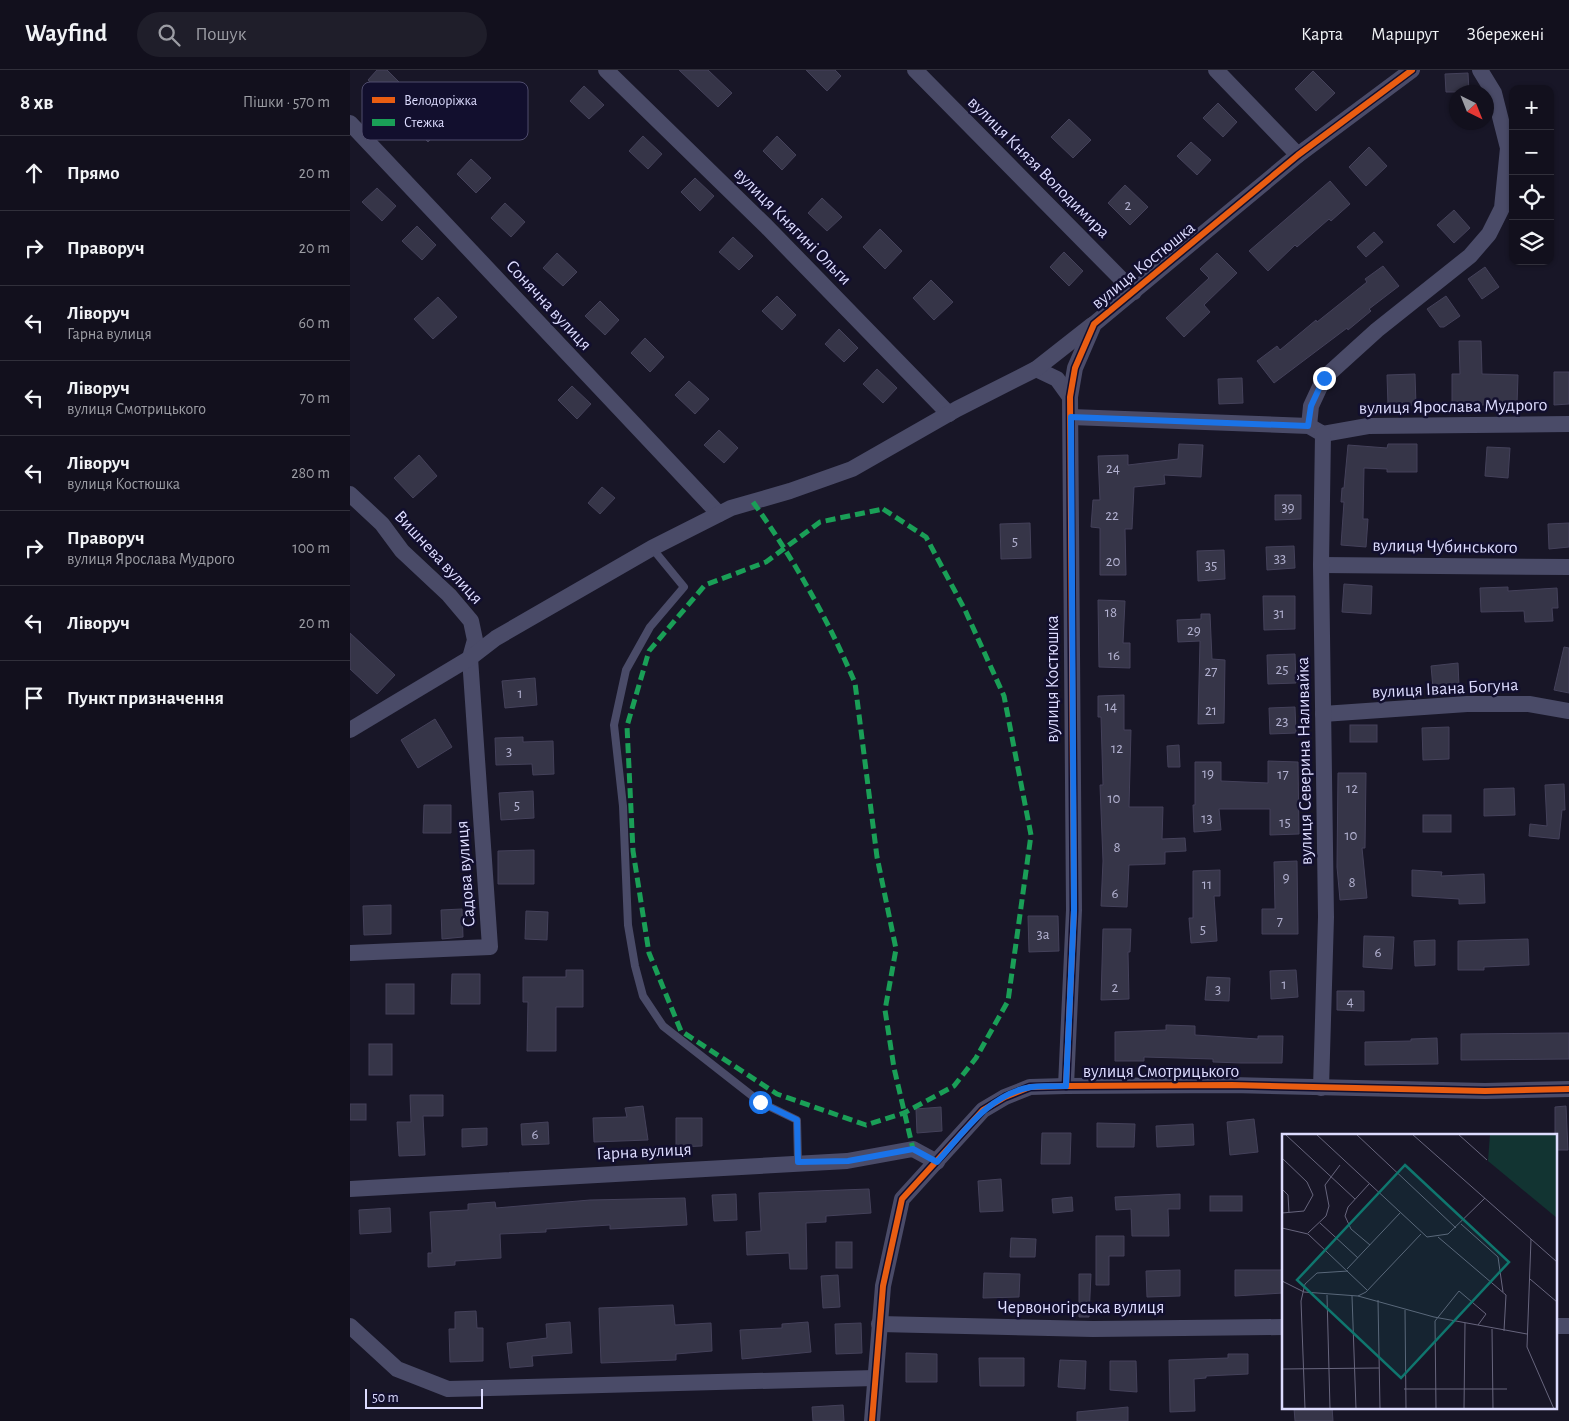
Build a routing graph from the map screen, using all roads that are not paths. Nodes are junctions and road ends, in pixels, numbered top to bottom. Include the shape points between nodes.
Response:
1 (606, 70) edge
2 (915, 70) edge
3 (1216, 70) edge
4 (1412, 70) edge
5 (1480, 70) edge
6 (350, 123) edge
7 (362, 136) edge
8 (366, 140) edge
9 (1298, 155) junction
10 (1134, 292) junction
11 (1094, 324) junction
12 (1036, 369) junction
13 (1070, 397) junction
14 (949, 414) junction
15 (1071, 417) junction
16 (1569, 424) edge
17 (1308, 426) junction
18 (1323, 434) junction
19 (350, 494) edge
20 (719, 514) junction
21 (652, 548) junction
22 (1321, 565) junction
23 (1569, 567) edge
24 (470, 658) junction
25 (1569, 711) edge
26 (1323, 714) junction
27 (350, 730) edge
28 (350, 953) edge
29 (1066, 1086) junction
30 (1321, 1088) junction
31 (1569, 1089) edge
32 (798, 1162) junction
33 (937, 1162) junction
34 (350, 1189) edge
35 (879, 1324) junction
36 (350, 1326) edge
37 (1556, 1326) edge
38 (1569, 1326) edge
39 (1282, 1327) edge
40 (875, 1378) junction
41 (872, 1421) edge

1 - 14 street, вулиця Княгині Ольги
2 - 10 street, вулиця Князя Володимира
3 - 9 street
4 - 9 street, вулиця Костюшка
5 - 17 street via 1494,93 1508,148 1502,208 1489,234 1470,256 1377,330 1324,378 1311,406
6 - 7 street, Сонячна вулиця
8 - 20 street, Сонячна вулиця
9 - 10 street, вулиця Костюшка
10 - 11 street, вулиця Костюшка
11 - 12 street
11 - 13 street, вулиця Костюшка via 1075,368
12 - 13 street via 1057,379
12 - 14 street
13 - 15 street, вулиця Костюшка
14 - 20 street via 852,469
15 - 17 street
15 - 29 street, вулиця Костюшка via 1074,910
16 - 18 street, вулиця Ярослава Мудрого via 1368,426
17 - 18 street
18 - 22 street, вулиця Северина Наливайка
19 - 24 street, Вишнева вулиця via 471,621 476,640
20 - 21 street
21 - 24 street via 496,638
21 - 32 lane via 684,587 650,627 626,670 614,726 623,806 628,925 635,966 643,996 663,1026 760,1102 797,1120
22 - 23 street, вулиця Чубинського
22 - 26 street, вулиця Северина Наливайка
24 - 27 street
24 - 28 street, Садова вулиця via 490,947
25 - 26 street, вулиця Івана Богуна via 1529,704 1467,704
26 - 30 street, вулиця Северина Наливайка via 1326,917
29 - 30 street, вулиця Смотрицького
29 - 33 street, вулиця Смотрицького via 1030,1088 1005,1097 983,1110
30 - 31 street, вулиця Смотрицького
32 - 33 street, Гарна вулиця via 848,1161 913,1149
32 - 34 street, Гарна вулиця
33 - 35 street, вулиця Смотрицького via 902,1199 883,1286
35 - 39 street, Червоногірська вулиця
35 - 40 street, вулиця Смотрицького
36 - 40 street via 397,1369 448,1388
37 - 38 street
40 - 41 street, вулиця Смотрицького

